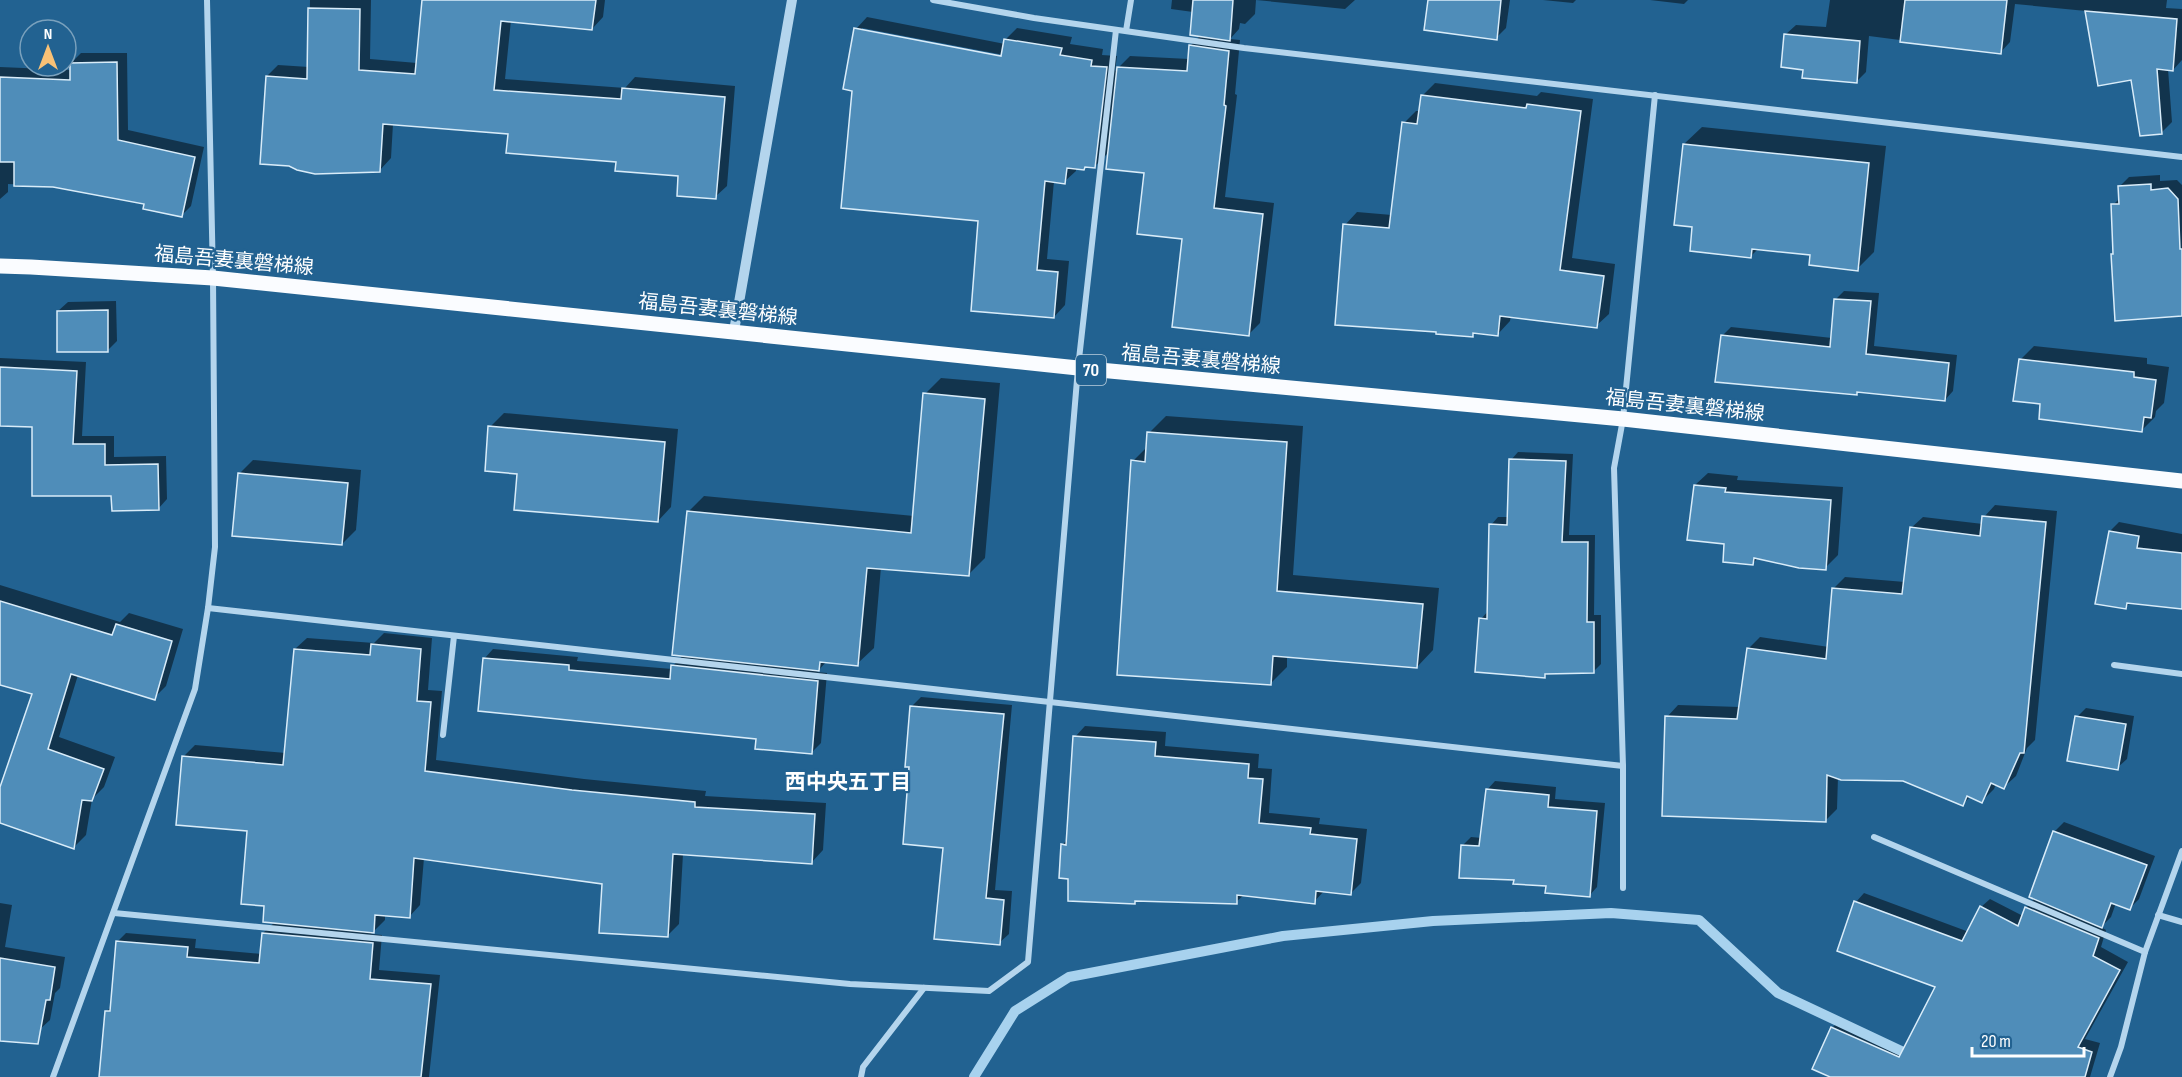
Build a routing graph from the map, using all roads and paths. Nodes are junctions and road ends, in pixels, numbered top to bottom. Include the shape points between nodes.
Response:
1 (207, 0) edge
2 (792, 0) edge
3 (933, 0) edge
4 (1131, 0) edge
5 (1116, 30) junction
6 (1126, 31) junction
7 (1655, 95) junction
8 (2182, 157) edge
9 (0, 266) edge
10 (213, 278) junction
11 (734, 331) junction
12 (1078, 368) junction
13 (1623, 419) junction
14 (2182, 481) edge
15 (208, 608) junction
16 (454, 636) junction
17 (2114, 665) dead end
18 (2182, 674) edge
19 (1051, 703) junction
20 (443, 735) dead end
21 (1623, 766) junction
22 (1874, 837) dead end
23 (2182, 851) edge
24 (1623, 888) dead end
25 (114, 913) junction
26 (2158, 915) junction
27 (2182, 922) edge
28 (2145, 952) junction
29 (924, 988) junction
30 (53, 1077) edge
31 (861, 1077) edge
32 (2110, 1077) edge

1 - 10 street
2 - 11 street
3 - 5 street
4 - 6 street
5 - 6 street
5 - 12 street
6 - 7 street
7 - 8 street
7 - 13 street
9 - 10 main road, 福島吾妻裏磐梯線 / 70
10 - 11 main road, 福島吾妻裏磐梯線 / 70
10 - 15 street via 215,547
11 - 12 main road, 福島吾妻裏磐梯線 / 70
12 - 13 main road, 福島吾妻裏磐梯線 / 70
12 - 19 street
13 - 14 main road, 福島吾妻裏磐梯線 / 70
13 - 21 street via 1614,468
15 - 16 street
15 - 25 street via 195,689
16 - 19 street
16 - 20 street
17 - 18 street
19 - 21 street
19 - 29 street via 1028,962 988,991
21 - 24 street
22 - 28 street
23 - 26 street
25 - 29 street
25 - 30 street
26 - 27 street
26 - 28 street
28 - 32 street
29 - 31 street via 863,1067

